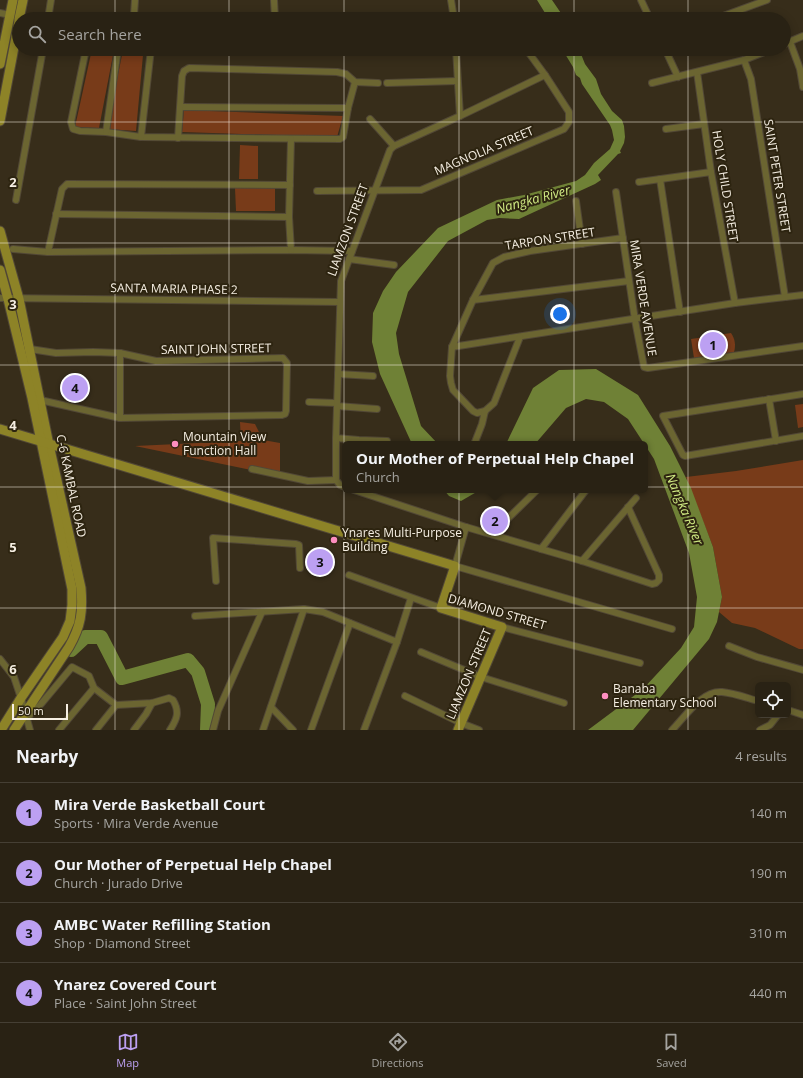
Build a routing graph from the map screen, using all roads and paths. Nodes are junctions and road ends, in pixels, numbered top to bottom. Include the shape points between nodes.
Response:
1 (13, 0) edge
2 (23, 0) edge
3 (51, 0) edge
4 (135, 0) edge
5 (274, 0) edge
6 (452, 0) edge
7 (640, 0) edge
8 (767, 0) edge
9 (21, 12) edge
10 (49, 12) edge
11 (134, 12) edge
12 (274, 12) edge
13 (453, 12) edge
14 (646, 12) edge
15 (734, 12) edge
16 (0, 13) edge
17 (10, 15) junction
18 (803, 36) edge
19 (791, 42) edge
20 (791, 45) edge
21 (12, 56) edge
22 (42, 56) edge
23 (85, 56) edge
24 (117, 56) edge
25 (150, 56) edge
26 (456, 56) edge
27 (531, 56) edge
28 (668, 56) edge
29 (754, 56) edge
30 (744, 60) junction
31 (0, 64) edge
32 (697, 72) junction
33 (545, 75) junction
34 (678, 77) junction
35 (457, 81) junction
36 (354, 82) junction
37 (378, 82) dead end
38 (387, 83) dead end
39 (652, 83) dead end
40 (803, 87) edge
41 (181, 107) junction
42 (348, 108) junction
43 (460, 116) junction
44 (370, 119) dead end
45 (0, 121) edge
46 (704, 124) junction
47 (666, 129) dead end
48 (106, 132) junction
49 (141, 137) junction
50 (178, 138) junction
51 (291, 139) junction
52 (394, 146) junction
53 (711, 172) junction
54 (660, 179) junction
55 (639, 182) dead end
56 (290, 185) junction
57 (375, 190) junction
58 (317, 191) dead end
59 (616, 192) dead end
60 (16, 200) dead end
61 (576, 201) dead end
62 (56, 214) junction
63 (289, 217) junction
64 (0, 231) edge
65 (623, 238) junction
66 (582, 244) junction
67 (13, 249) dead end
68 (291, 250) junction
69 (352, 251) junction
70 (48, 252) junction
71 (349, 259) junction
72 (394, 265) dead end
73 (0, 270) edge
74 (629, 280) junction
75 (803, 295) edge
76 (785, 297) junction
77 (4, 298) edge
78 (19, 299) junction
79 (473, 300) junction
80 (340, 302) junction
81 (735, 303) junction
82 (680, 312) junction
83 (635, 320) junction
84 (520, 337) junction
85 (803, 346) edge
86 (452, 347) junction
87 (30, 349) junction
88 (120, 353) junction
89 (338, 374) junction
90 (373, 376) dead end
91 (803, 394) edge
92 (769, 399) junction
93 (40, 400) junction
94 (308, 402) dead end
95 (337, 404) junction
96 (377, 409) dead end
97 (485, 412) junction
98 (120, 418) junction
99 (4, 431) edge
100 (803, 436) edge
101 (336, 438) junction
102 (387, 441) dead end
103 (475, 441) edge
104 (776, 441) junction
105 (44, 443) junction
106 (252, 469) dead end
107 (336, 480) junction
108 (342, 486) edge
109 (363, 493) edge
110 (534, 493) edge
111 (584, 493) edge
112 (636, 498) dead end
113 (628, 507) junction
114 (466, 527) junction
115 (492, 534) junction
116 (541, 549) junction
117 (582, 561) junction
118 (455, 566) junction
119 (300, 568) dead end
120 (349, 575) dead end
121 (216, 581) dead end
122 (412, 598) junction
123 (441, 608) junction
124 (304, 609) junction
125 (262, 612) junction
126 (195, 616) dead end
127 (350, 623) junction
128 (502, 627) junction
129 (672, 629) dead end
130 (397, 642) junction
131 (729, 646) dead end
132 (421, 652) dead end
133 (0, 659) edge
134 (640, 663) dead end
135 (803, 670) edge
136 (481, 677) junction
137 (94, 688) junction
138 (405, 696) dead end
139 (21, 698) junction
140 (755, 700) edge
141 (152, 703) junction
142 (564, 703) dead end
143 (116, 705) junction
144 (271, 707) junction
145 (791, 711) edge
146 (803, 714) edge
147 (26, 716) junction
148 (775, 718) edge
149 (459, 727) edge
150 (1, 730) edge
151 (14, 730) edge
152 (30, 730) edge
153 (59, 730) edge
154 (96, 730) edge
155 (134, 730) edge
156 (170, 730) edge
157 (213, 730) edge
158 (263, 730) edge
159 (293, 730) edge
160 (311, 730) edge
161 (364, 730) edge
162 (479, 730) edge
163 (672, 730) edge
164 (760, 730) edge

1 - 17 main road
2 - 9 main road
3 - 10 street
4 - 11 street
5 - 12 street
6 - 13 street
7 - 14 street
8 - 15 street
16 - 17 street
17 - 31 main road
18 - 19 street
20 - 40 street via 800,69
21 - 45 main road
22 - 60 street
23 - 48 street via 71,125 79,131
24 - 48 street
25 - 49 street
26 - 35 street
27 - 33 street, MAGNOLIA STREET
28 - 34 street
29 - 30 street
30 - 32 street
30 - 76 street, SAINT PETER STREET via 751,79
32 - 34 street
32 - 46 street, HOLY CHILD STREET
33 - 43 street
33 - 57 street, MAGNOLIA STREET via 568,112 569,122 564,129 421,190
34 - 39 street
35 - 38 street
35 - 43 street
36 - 37 street
36 - 41 street via 346,74 337,72 189,68 182,76
36 - 42 street
41 - 42 street
41 - 50 street
42 - 51 street via 342,139
43 - 52 street
44 - 52 street
46 - 47 street
46 - 53 street, HOLY CHILD STREET
48 - 49 street
49 - 50 street
50 - 51 street
51 - 56 street
52 - 57 street, LIAMZON STREET via 388,154
53 - 54 street
53 - 81 street, HOLY CHILD STREET
54 - 55 street
54 - 82 street
56 - 62 street via 67,184 62,189
56 - 63 street
57 - 58 street, MAGNOLIA STREET
57 - 69 street, LIAMZON STREET
59 - 65 street, MIRA VERDE AVENUE
61 - 66 street
62 - 63 street
62 - 70 street
63 - 68 street
64 - 78 main road, C-6 KAMBAL ROAD
65 - 66 street, TARPON STREET
65 - 74 street, MIRA VERDE AVENUE
66 - 79 street, TARPON STREET via 530,251 499,259 491,265
67 - 70 street
68 - 69 street
68 - 70 street
69 - 71 street, LIAMZON STREET
71 - 72 street
71 - 80 street, LIAMZON STREET via 341,281
73 - 77 main road, C-6 KAMBAL ROAD
74 - 79 street
74 - 83 street, MIRA VERDE AVENUE
75 - 76 street
76 - 81 street
77 - 78 street, SANTA MARIA PHASE 2
77 - 105 main road, C-6 KAMBAL ROAD
78 - 80 street, SANTA MARIA PHASE 2
78 - 87 main road, C-6 KAMBAL ROAD
79 - 86 street, TARPON STREET
80 - 89 street, LIAMZON STREET
81 - 82 street
82 - 83 street
83 - 84 street
83 - 85 street, MIRA VERDE AVENUE via 643,366 648,368
84 - 86 street
84 - 97 street via 494,403
86 - 97 street, TARPON STREET via 450,376 453,390 473,411
87 - 88 street, SAINT JOHN STREET via 56,353
87 - 93 main road, C-6 KAMBAL ROAD
88 - 98 street
88 - 98 street, SAINT JOHN STREET via 156,362 283,358 286,363 286,411 282,415
89 - 90 street
89 - 95 street, LIAMZON STREET
91 - 92 street
92 - 104 street
92 - 104 street via 663,416 685,456
93 - 98 street
93 - 105 main road, C-6 KAMBAL ROAD
94 - 95 street
95 - 96 street
95 - 101 street, LIAMZON STREET
97 - 103 street
99 - 105 main road
100 - 104 street
101 - 102 street
101 - 107 street, LIAMZON STREET
105 - 118 main road
105 - 139 main road, C-6 KAMBAL ROAD via 72,589 72,605 70,620 62,637
105 - 147 main road, C-6 KAMBAL ROAD via 81,588 82,604 77,633
106 - 107 street via 308,481
107 - 108 street
109 - 114 street
110 - 115 street
111 - 116 street
112 - 113 street
113 - 117 street
113 - 117 street via 659,580 652,584
114 - 115 street
114 - 118 street
115 - 116 street
116 - 117 street
118 - 123 main road
118 - 129 street
119 - 121 street via 299,545 213,538
120 - 122 street, DIAMOND STREET
122 - 123 street, DIAMOND STREET
122 - 130 street
123 - 128 main road, DIAMOND STREET
124 - 125 street
124 - 127 street via 323,612
124 - 144 street
125 - 126 street
125 - 157 street via 218,711
127 - 130 street
127 - 160 street
128 - 134 street, DIAMOND STREET
128 - 136 main road, LIAMZON STREET
130 - 161 street
131 - 135 street
132 - 136 street
133 - 139 street via 14,677
136 - 142 street
136 - 149 main road, LIAMZON STREET
137 - 143 street
137 - 147 street via 89,676 72,667 42,704
137 - 153 street
138 - 149 street
139 - 147 street
139 - 150 main road, C-6 KAMBAL ROAD
140 - 163 street via 722,692 712,693 703,697
141 - 143 street
141 - 155 street
141 - 156 street via 169,698 173,700 177,712
143 - 154 street
144 - 158 street
144 - 159 street
145 - 146 street
147 - 151 main road, C-6 KAMBAL ROAD
147 - 152 street
148 - 164 street
149 - 162 street

